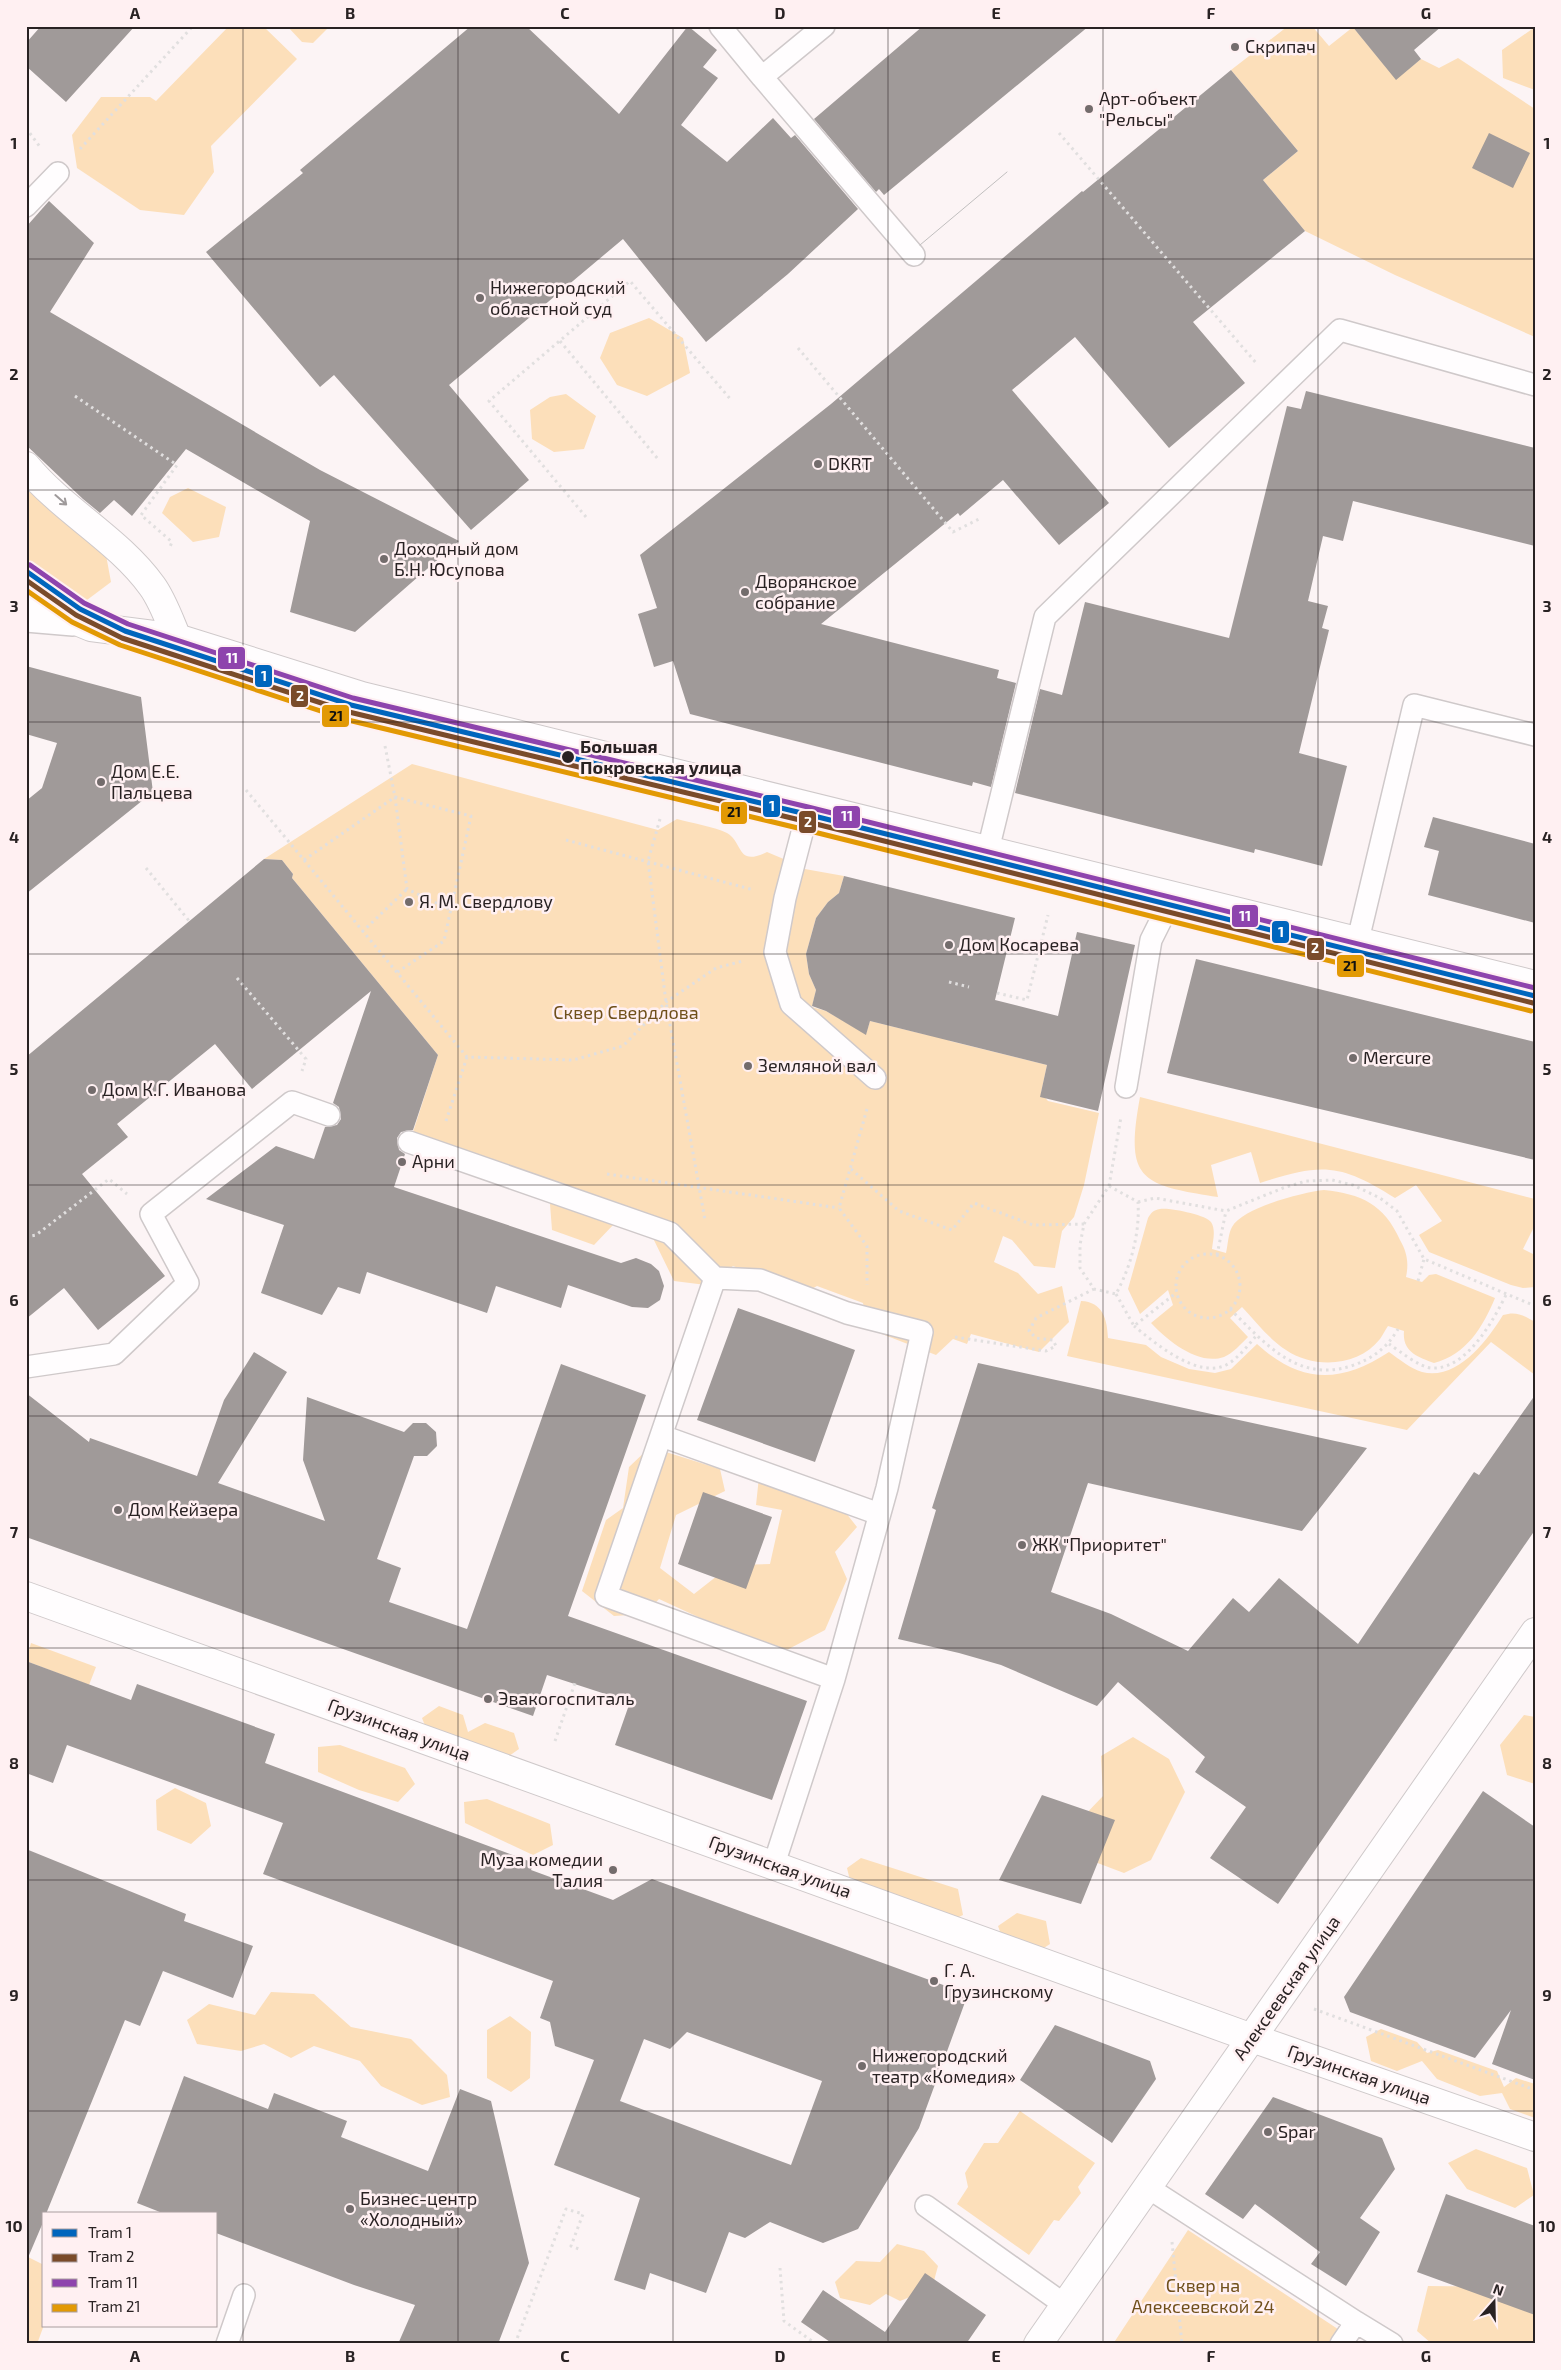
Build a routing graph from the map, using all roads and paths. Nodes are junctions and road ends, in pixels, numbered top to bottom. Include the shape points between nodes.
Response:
1 (193, 26) edge
2 (720, 26) edge
3 (824, 26) edge
4 (762, 77) junction
5 (1059, 133) dead end
6 (58, 173) joint
7 (26, 206) edge
8 (914, 255) dead end
9 (560, 341) junction
10 (798, 348) dead end
11 (1535, 385) edge
12 (1279, 390) junction
13 (75, 396) dead end
14 (732, 400) dead end
15 (658, 459) dead end
16 (26, 466) edge
17 (586, 517) dead end
18 (979, 520) dead end
19 (152, 587) junction
20 (26, 600) edge
21 (26, 621) edge
22 (91, 627) junction
23 (177, 638) junction
24 (1535, 734) edge
25 (385, 746) dead end
26 (246, 790) dead end
27 (395, 797) junction
28 (809, 806) junction
29 (660, 819) dead end
30 (566, 840) dead end
31 (988, 850) junction
32 (304, 860) junction
33 (648, 861) junction
34 (146, 868) dead end
35 (407, 889) junction
36 (1171, 896) junction
37 (785, 898) junction
38 (451, 910) junction
39 (1048, 915) dead end
40 (190, 922) dead end
41 (362, 932) junction
42 (1358, 940) junction
43 (774, 952) junction
44 (396, 973) junction
45 (236, 978) dead end
46 (949, 982) dead end
47 (1535, 985) edge
48 (969, 987) dead end
49 (997, 993) dead end
50 (666, 1002) junction
51 (875, 1078) joint
52 (1126, 1087) joint
53 (292, 1102) junction
54 (329, 1115) dead end
55 (409, 1142) dead end
56 (851, 1169) junction
57 (601, 1173) dead end
58 (699, 1186) junction
59 (1109, 1186) junction
60 (1138, 1202) junction
61 (839, 1208) junction
62 (1226, 1211) junction
63 (151, 1214) junction
64 (705, 1223) dead end
65 (1084, 1224) junction
66 (26, 1236) edge
67 (1217, 1255) junction
68 (1424, 1259) junction
69 (715, 1278) junction
70 (1418, 1281) dead end
71 (1094, 1288) junction
72 (1176, 1293) junction
73 (1508, 1293) junction
74 (1116, 1294) junction
75 (1535, 1306) edge
76 (1230, 1310) junction
77 (858, 1316) junction
78 (1134, 1326) junction
79 (1398, 1329) dead end
80 (922, 1332) junction
81 (1257, 1335) junction
82 (1389, 1344) junction
83 (26, 1368) edge
84 (662, 1436) junction
85 (879, 1514) junction
86 (26, 1596) edge
87 (1535, 1632) edge
88 (834, 1678) junction
89 (575, 1683) dead end
90 (555, 1741) dead end
91 (774, 1864) junction
92 (1307, 2006) dead end
93 (1252, 2038) junction
94 (1535, 2090) edge
95 (1535, 2137) edge
96 (1148, 2187) junction
97 (926, 2206) dead end
98 (1172, 2233) dead end
99 (579, 2249) dead end
100 (780, 2268) dead end
101 (244, 2295) dead end
102 (1065, 2305) junction
103 (1356, 2322) junction
104 (227, 2344) edge
105 (516, 2344) edge
106 (816, 2344) edge
107 (1038, 2344) edge
108 (1182, 2344) edge
109 (1341, 2344) edge
110 (1392, 2344) edge

1 - 6 path
2 - 4 lane
3 - 4 lane
4 - 8 lane
5 - 12 path
6 - 7 lane
9 - 14 path via 630,281
9 - 15 path
9 - 17 path via 489,401
10 - 18 path via 953,532
11 - 12 lane via 1340,330
12 - 31 lane via 1045,616
13 - 19 path via 177,465 141,515 172,542
16 -> 19 street via 37,480 114,546
19 - 23 street
20 - 22 street
21 - 22 lane
22 - 23 street
23 - 28 street via 362,696
24 - 42 lane via 1414,705
25 - 27 path
26 - 32 path
27 - 32 path
27 - 35 path
27 - 38 path via 470,816
28 - 31 street
28 - 37 lane
29 - 33 path
30 - 33 path
31 - 36 street
32 - 41 path
33 - 37 path
33 - 50 path
34 - 40 path
35 - 38 path
35 - 41 path
36 - 42 street
36 - 52 lane via 1151,940
37 - 43 lane
38 - 44 path via 444,941
39 - 49 path via 1027,1000
41 - 44 path
42 - 47 street
43 - 50 path via 716,968
43 - 51 lane via 791,1004
44 - 50 path via 467,1058 573,1060 623,1046
45 - 53 path via 306,1059
46 - 48 path
50 - 58 path
51 - 56 path
52 - 59 path
53 - 54 lane
53 - 63 lane
55 - 69 lane via 670,1233
56 - 61 path
56 - 65 path via 899,1211 952,1230 974,1203 1032,1225
57 - 58 path
58 - 61 path
58 - 64 path
59 - 60 path
59 - 65 path
60 - 62 path via 1155,1198
60 - 74 path via 1139,1218 1127,1273
61 - 77 path via 867,1246 867,1286
62 - 67 path
62 - 68 path via 1306,1181 1332,1180 1353,1184 1397,1211
63 - 66 path via 109,1180 36,1235
63 - 83 lane via 188,1283 114,1354
65 - 71 path via 1080,1268
67 - 72 path via 1207,1254 1188,1261 1176,1278
67 - 76 path via 1235,1268 1239,1279 1237,1301
68 - 70 path
68 - 73 path
69 - 77 lane via 760,1280
69 - 84 lane
71 - 74 path
71 - 80 path via 1036,1318 1029,1331 1036,1338 1053,1340 1056,1346 1046,1351
72 - 76 path via 1183,1307 1200,1318 1222,1316
72 - 78 path
73 - 75 path
73 - 82 path via 1490,1327 1469,1350 1447,1366 1431,1368
74 - 78 path
76 - 81 path
77 - 80 lane
78 - 81 path via 1166,1352 1192,1364 1215,1368 1227,1365
79 - 82 path
80 - 85 lane
81 - 82 path via 1288,1360 1305,1368 1324,1371 1361,1362
84 - 85 lane
84 - 88 lane via 606,1596
85 - 88 lane
86 - 91 street, Грузинская улица
87 - 93 street, Алексеевская улица
88 - 91 lane
89 - 90 path
91 - 93 street, Грузинская улица
92 - 94 path
93 - 95 street, Грузинская улица
93 - 96 street, Алексеевская улица
96 - 102 street, Алексеевская улица
96 - 103 lane
97 - 102 lane
98 - 108 path
99 - 105 path via 571,2246 583,2214 566,2209
100 - 106 path via 784,2322
101 - 104 lane
102 - 107 street, Алексеевская улица
103 - 109 lane
103 - 110 lane

